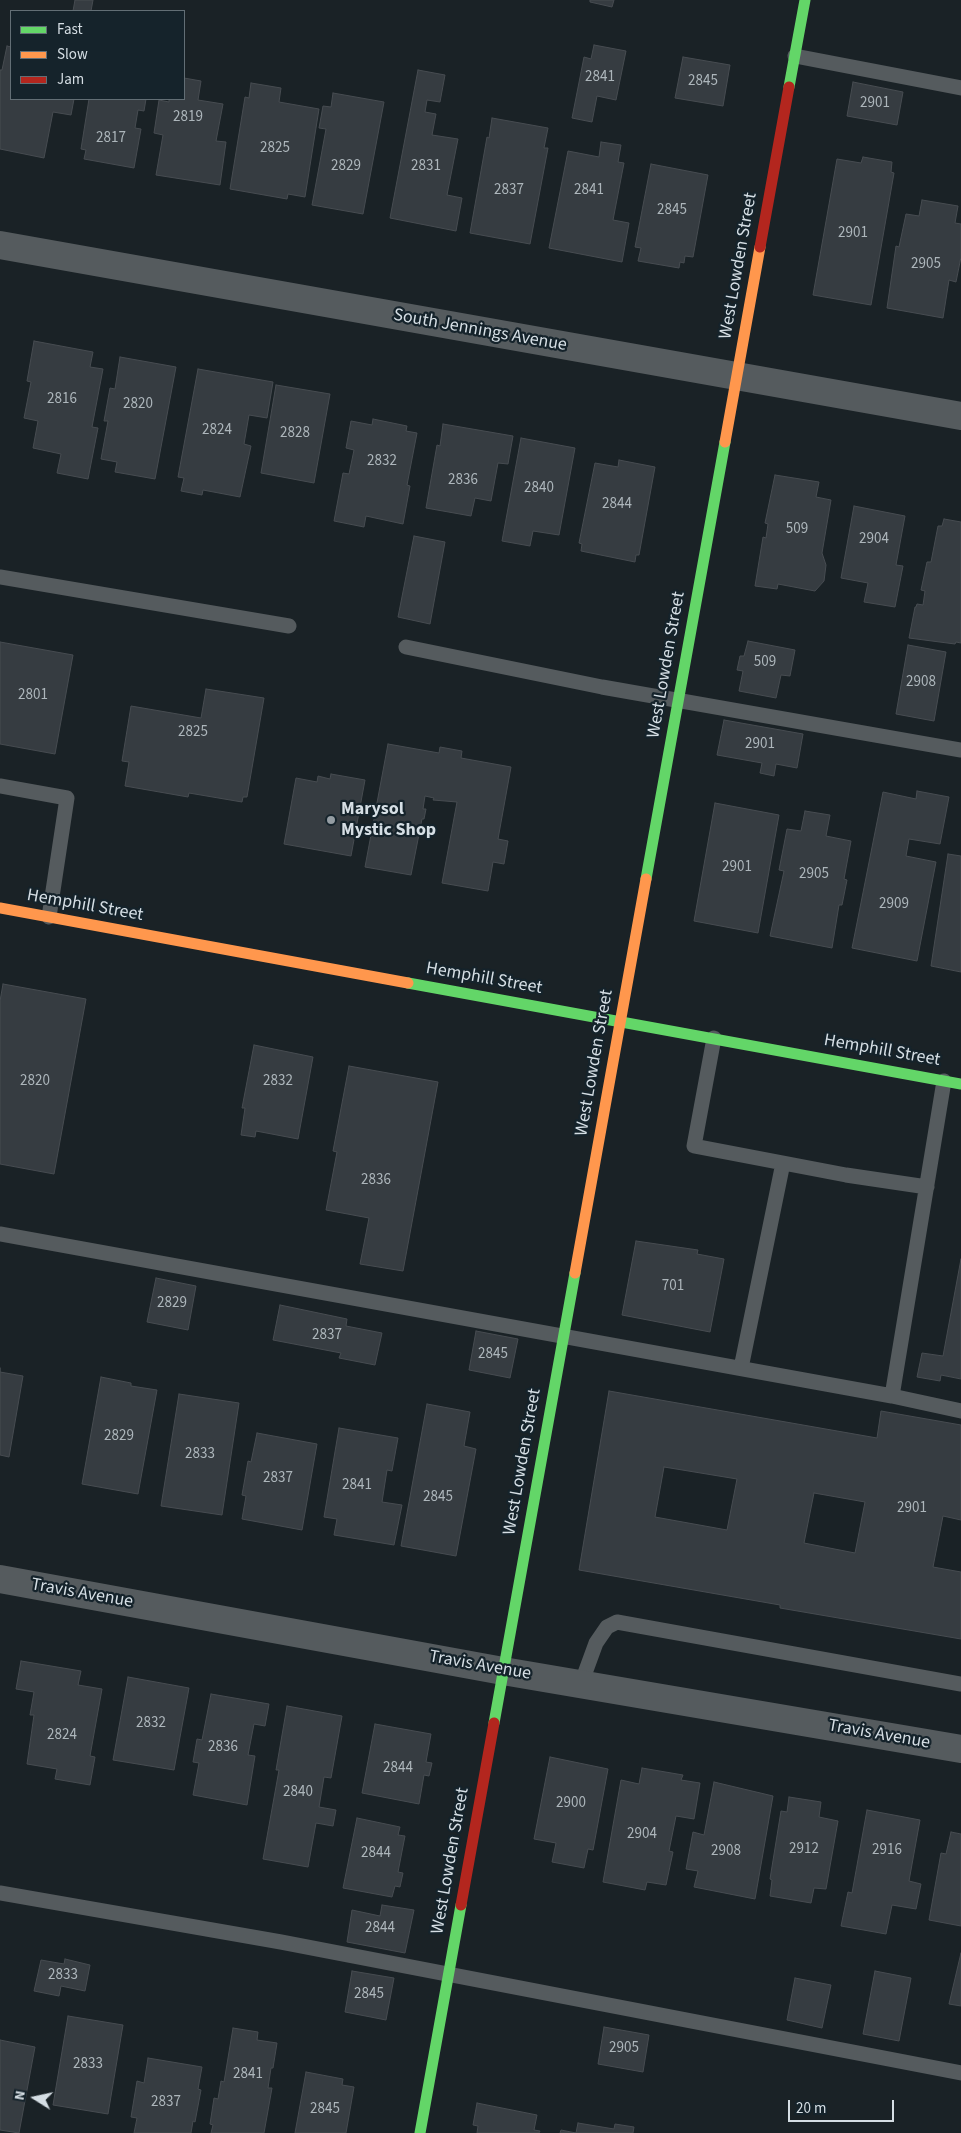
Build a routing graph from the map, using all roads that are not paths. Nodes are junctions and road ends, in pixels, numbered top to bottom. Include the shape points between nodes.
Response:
1 (805, 0) edge
2 (794, 56) junction
3 (961, 88) edge
4 (0, 245) edge
5 (737, 376) junction
6 (961, 416) edge
7 (0, 577) edge
8 (289, 626) dead end
9 (406, 647) dead end
10 (678, 700) junction
11 (961, 750) edge
12 (0, 786) edge
13 (0, 908) edge
14 (49, 917) junction
15 (620, 1022) junction
16 (714, 1038) junction
17 (944, 1081) junction
18 (961, 1084) edge
19 (784, 1163) junction
20 (927, 1187) junction
21 (0, 1234) edge
22 (564, 1336) junction
23 (741, 1368) junction
24 (892, 1396) junction
25 (961, 1410) edge
26 (0, 1579) edge
27 (503, 1670) junction
28 (581, 1684) junction
29 (961, 1684) edge
30 (961, 1749) edge
31 (0, 1893) edge
32 (448, 1975) junction
33 (961, 2073) edge
34 (420, 2133) edge

1 - 2 street, West Lowden Street
2 - 3 lane
2 - 5 street, West Lowden Street
4 - 5 street, South Jennings Avenue
5 - 6 street, South Jennings Avenue
5 - 10 street, West Lowden Street
7 - 8 lane
9 - 10 lane
10 - 11 lane
10 - 15 street, West Lowden Street
12 - 14 lane via 67,798
13 - 14 street, Hemphill Street
14 - 15 street, Hemphill Street
15 - 16 street, Hemphill Street
15 - 22 street, West Lowden Street
16 - 17 street, Hemphill Street
16 - 19 lane via 694,1146
17 - 18 street, Hemphill Street
17 - 20 lane
19 - 20 lane via 846,1176
19 - 23 lane
20 - 24 lane
21 - 22 lane
22 - 23 lane
22 - 27 street, West Lowden Street
23 - 24 lane
24 - 25 lane
26 - 27 street, Travis Avenue
27 - 28 street, Travis Avenue
27 - 32 street, West Lowden Street
28 - 29 lane via 596,1643 607,1627 617,1622
28 - 30 street, Travis Avenue
31 - 32 lane
32 - 33 lane
32 - 34 street, West Lowden Street

